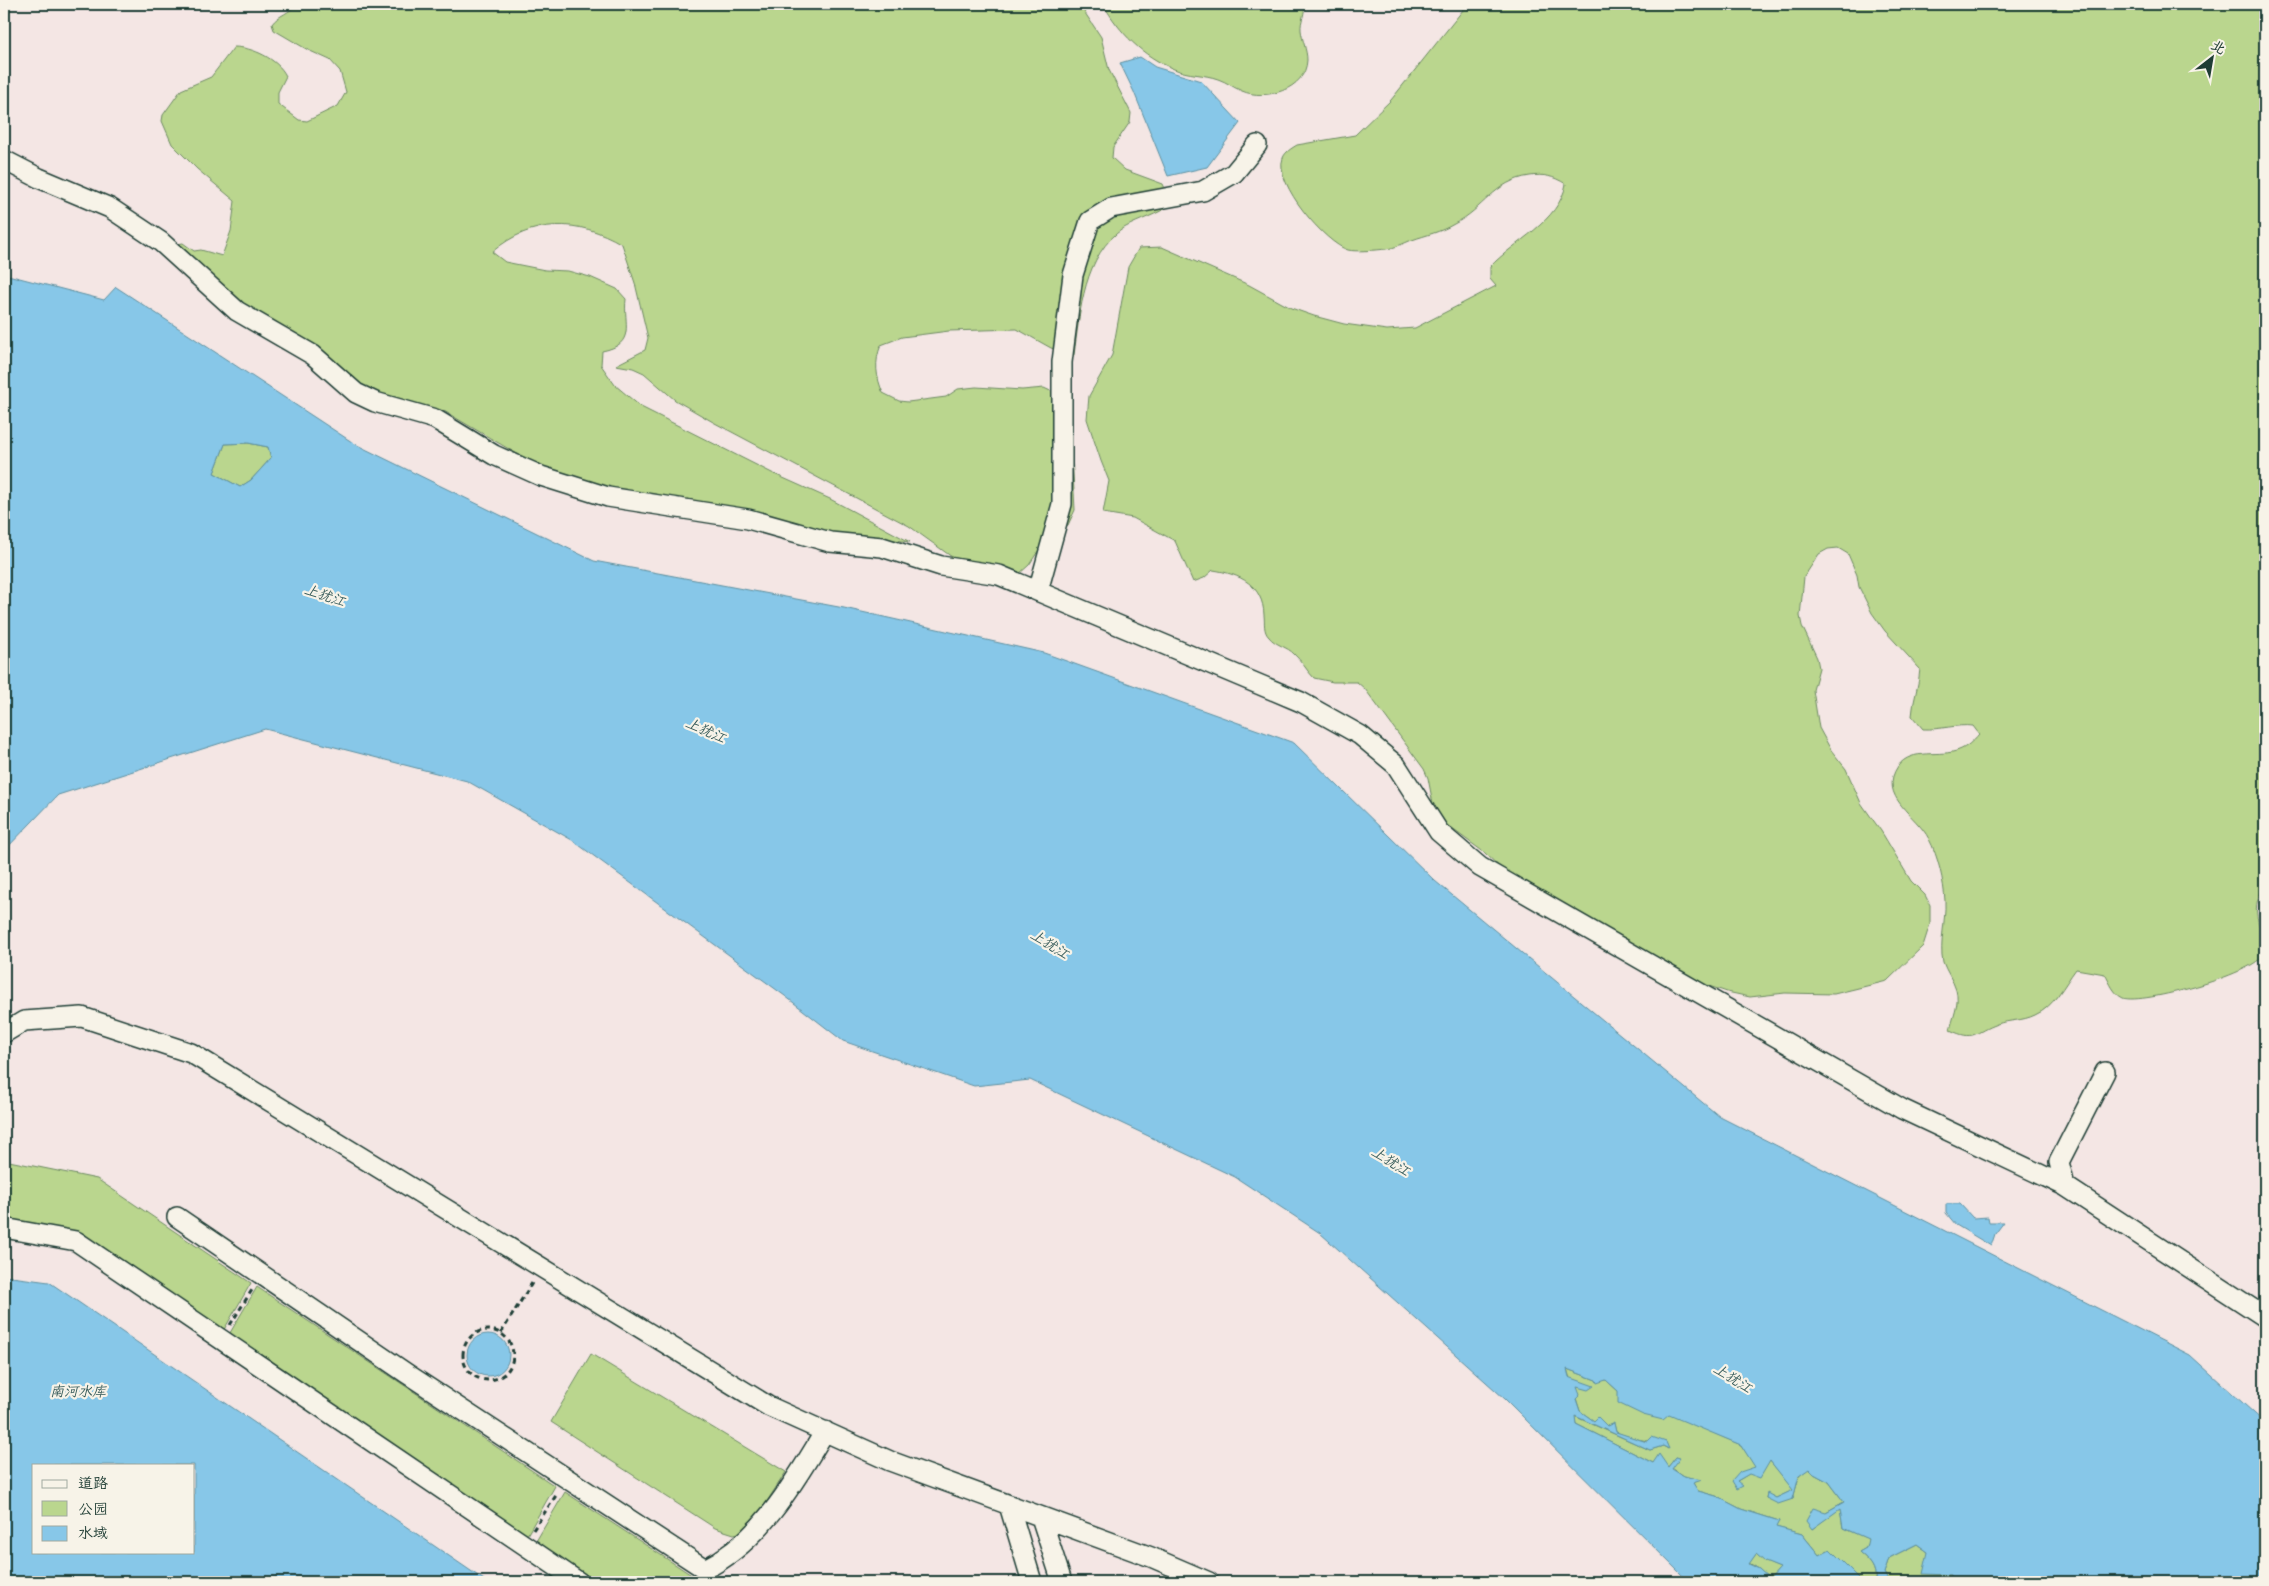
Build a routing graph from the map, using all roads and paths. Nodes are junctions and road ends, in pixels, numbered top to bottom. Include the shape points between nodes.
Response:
1 (1258, 144) dead end
2 (4, 160) edge
3 (1038, 591) junction
4 (4, 1033) edge
5 (2105, 1072) dead end
6 (2065, 1186) junction
7 (177, 1217) dead end
8 (4, 1228) edge
9 (542, 1267) junction
10 (261, 1274) junction
11 (2265, 1317) edge
12 (500, 1333) junction
13 (221, 1339) junction
14 (825, 1431) junction
15 (567, 1478) junction
16 (1009, 1505) junction
17 (1041, 1517) junction
18 (524, 1546) junction
19 (579, 1582) edge
20 (1032, 1582) edge
21 (1062, 1582) edge
22 (1208, 1582) edge

1 - 3 street via 1234,173 1203,191 1110,208 1090,221 1073,275 1062,362 1062,504
2 - 3 street via 110,208 161,242 237,311 313,355 356,393 374,402 435,419 494,455 541,476 608,497 748,519 830,542 882,547 941,566 999,575
3 - 6 street via 1301,702 1360,736 1396,765 1439,832 1480,867 1902,1109
4 - 9 street via 24,1021 82,1018 191,1054
5 - 6 street via 2059,1162
6 - 11 street
7 - 10 street
8 - 13 street via 76,1241
9 - 12 path
9 - 14 street via 768,1406
10 - 13 path
10 - 15 street
12 - 12 path via 476,1332 464,1344 463,1361 472,1375 487,1381 503,1376 508,1370 512,1363 511,1346
13 - 18 street
14 - 15 street via 786,1496 728,1558 705,1569
14 - 16 street via 890,1460
15 - 18 path
16 - 17 street
16 - 20 street
17 - 21 street
17 - 22 street
18 - 19 street

